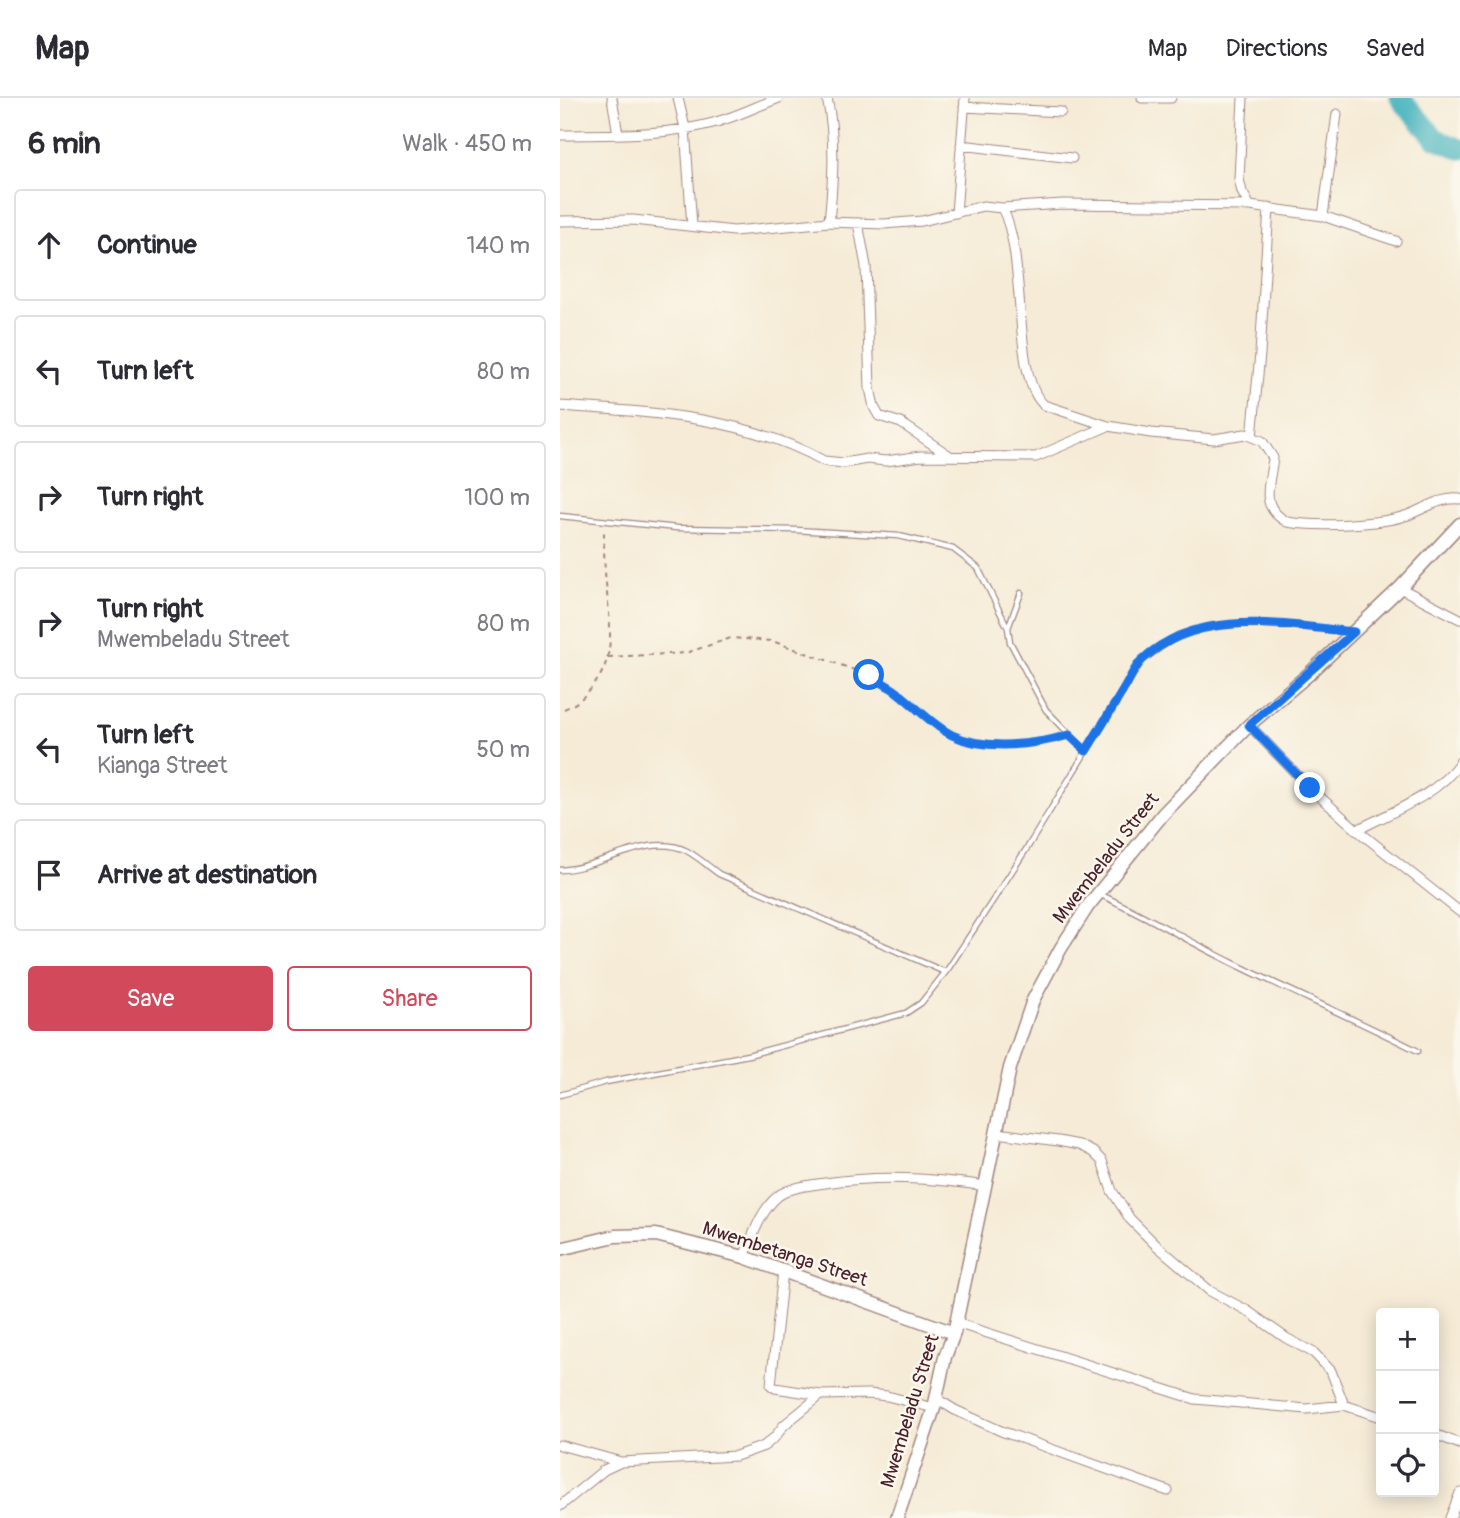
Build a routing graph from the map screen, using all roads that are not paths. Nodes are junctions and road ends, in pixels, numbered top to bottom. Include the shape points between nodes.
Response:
1 (612, 98) edge
2 (678, 98) edge
3 (779, 98) edge
4 (827, 98) edge
5 (1142, 98) edge
6 (1171, 98) edge
7 (1243, 98) edge
8 (964, 102) edge
9 (1061, 112) dead end
10 (1337, 114) dead end
11 (685, 128) junction
12 (618, 134) junction
13 (560, 135) edge
14 (961, 145) junction
15 (1072, 158) dead end
16 (1250, 206) junction
17 (1002, 208) junction
18 (1269, 208) junction
19 (956, 213) junction
20 (1323, 216) junction
21 (560, 221) edge
22 (829, 222) junction
23 (858, 223) junction
24 (692, 226) junction
25 (1396, 241) dead end
26 (560, 406) edge
27 (1108, 426) junction
28 (1252, 437) junction
29 (950, 456) junction
30 (1460, 499) edge
31 (560, 516) edge
32 (1460, 524) edge
33 (1400, 588) junction
34 (1021, 593) dead end
35 (1460, 619) edge
36 (1008, 628) junction
37 (1354, 632) junction
38 (1249, 725) junction
39 (1086, 751) junction
40 (1460, 762) edge
41 (1357, 830) junction
42 (560, 870) edge
43 (1098, 894) junction
44 (1460, 912) edge
45 (945, 972) junction
46 (1418, 1051) dead end
47 (560, 1096) edge
48 (997, 1133) junction
49 (986, 1186) junction
50 (560, 1249) edge
51 (744, 1257) junction
52 (783, 1271) junction
53 (955, 1328) junction
54 (821, 1395) junction
55 (936, 1404) junction
56 (1344, 1405) junction
57 (1376, 1415) edge
58 (1439, 1436) edge
59 (1460, 1444) edge
60 (560, 1445) edge
61 (621, 1462) junction
62 (1168, 1491) dead end
63 (1460, 1493) edge
64 (560, 1506) edge
65 (897, 1518) edge
66 (1450, 1518) edge

1 - 12 street
2 - 11 street
3 - 11 street via 726,119
4 - 22 street via 833,169
5 - 6 street
7 - 16 street via 1240,179
8 - 9 street
8 - 14 street
10 - 20 street
11 - 12 street
11 - 24 street
12 - 13 street
14 - 15 street
14 - 19 street
16 - 17 street via 1063,204
16 - 18 street
17 - 19 street via 983,205
17 - 27 street via 1014,248 1026,367 1037,399 1053,410
18 - 20 street
18 - 28 street
19 - 23 street via 922,221
20 - 25 street
21 - 24 street via 634,220
22 - 23 street
22 - 24 street via 734,231
23 - 29 street via 866,266 874,407 879,416 901,423
26 - 29 street via 696,419 768,435 834,463
27 - 28 street via 1213,439
27 - 29 street via 1035,457
28 - 30 street via 1271,452 1269,505 1287,523 1384,521 1443,499
31 - 36 lane via 677,528 899,536 953,549 978,568
32 - 33 street, Mwembeladu Street
33 - 35 street
33 - 37 street, Mwembeladu Street
34 - 36 lane
36 - 39 lane via 1010,642 1041,700
37 - 38 street, Mwembeladu Street
37 - 39 lane via 1241,624 1178,635 1141,661
38 - 41 street
38 - 43 street, Mwembeladu Street via 1163,814
39 - 45 lane
40 - 41 street via 1426,794
41 - 44 street
42 - 45 lane via 578,869 649,846 685,850 719,874
43 - 46 lane
43 - 48 street, Mwembeladu Street via 1033,1000 1010,1068
45 - 47 lane via 921,1003 890,1019
48 - 49 street, Mwembeladu Street
48 - 56 street via 1058,1140 1093,1152 1102,1161 1112,1191 1146,1236 1210,1291 1314,1353 1331,1371
49 - 51 street via 905,1177 806,1186 780,1195 763,1213
49 - 53 street, Mwembeladu Street
50 - 51 street, Mwembetanga Street via 615,1236 656,1235
51 - 52 street, Mwembetanga Street
52 - 53 street, Mwembetanga Street
52 - 54 street via 771,1385
53 - 55 street, Mwembeladu Street
53 - 56 street via 1195,1399 1307,1409
54 - 55 street via 869,1394
54 - 61 street via 750,1453
55 - 62 street
55 - 65 street, Mwembeladu Street
56 - 57 street
58 - 59 street
60 - 61 street
61 - 64 street
63 - 66 street

